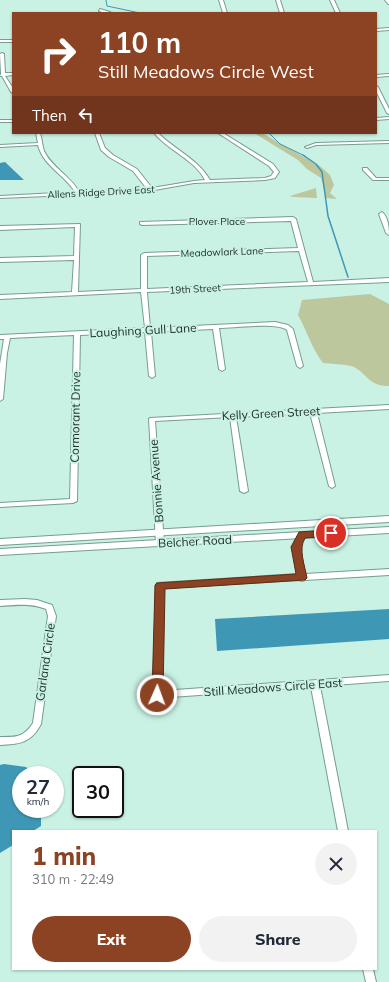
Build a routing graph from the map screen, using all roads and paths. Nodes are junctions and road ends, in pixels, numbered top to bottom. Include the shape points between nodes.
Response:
1 (221, 0) edge
2 (278, 0) edge
3 (332, 0) edge
4 (387, 0) edge
5 (389, 3) edge
6 (100, 10) dead end
7 (106, 12) edge
8 (225, 12) edge
9 (282, 12) edge
10 (338, 12) edge
11 (389, 29) edge
12 (377, 30) edge
13 (0, 41) edge
14 (12, 41) edge
15 (2, 54) dead end
16 (12, 74) edge
17 (2, 75) edge
18 (389, 75) edge
19 (377, 76) edge
20 (12, 90) edge
21 (379, 97) edge
22 (389, 97) edge
23 (389, 112) edge
24 (389, 118) edge
25 (377, 119) edge
26 (0, 121) edge
27 (12, 121) edge
28 (38, 134) edge
29 (97, 134) edge
30 (157, 134) edge
31 (222, 134) edge
32 (389, 142) edge
33 (41, 144) junction
34 (0, 146) edge
35 (307, 147) dead end
36 (365, 169) dead end
37 (389, 179) edge
38 (208, 181) junction
39 (151, 190) junction
40 (78, 194) junction
41 (0, 197) edge
42 (382, 214) dead end
43 (142, 223) dead end
44 (0, 228) edge
45 (389, 233) edge
46 (301, 249) junction
47 (77, 258) junction
48 (0, 260) edge
49 (389, 280) edge
50 (311, 283) junction
51 (144, 291) junction
52 (75, 293) junction
53 (0, 297) edge
54 (216, 327) junction
55 (147, 330) junction
56 (77, 333) junction
57 (7, 336) junction
58 (0, 337) edge
59 (300, 366) dead end
60 (222, 369) dead end
61 (152, 376) dead end
62 (0, 399) edge
63 (389, 407) edge
64 (313, 411) junction
65 (233, 414) junction
66 (152, 419) joint
67 (332, 486) dead end
68 (244, 492) dead end
69 (0, 505) edge
70 (389, 520) edge
71 (389, 530) edge
72 (159, 533) junction
73 (302, 535) junction
74 (0, 542) edge
75 (160, 543) junction
76 (0, 552) edge
77 (389, 572) edge
78 (302, 578) junction
79 (0, 603) edge
80 (389, 678) edge
81 (315, 684) junction
82 (0, 741) edge
83 (343, 830) edge
84 (368, 970) edge
85 (371, 982) edge

1 - 8 street
2 - 9 street
3 - 10 street
4 - 5 street
6 - 7 street
11 - 12 street
13 - 14 street
15 - 17 street
16 - 17 street
17 - 20 street
18 - 19 street
21 - 22 street
21 - 23 street
24 - 25 street
26 - 27 street
28 - 33 street
29 - 39 street via 103,148 135,170
30 - 38 street via 200,168
31 - 38 street, Allens Ridge Drive East via 278,172 274,177 265,180
32 - 35 street via 316,144
33 - 34 street
33 - 40 street via 41,150 46,158 70,179
36 - 37 street via 375,179
38 - 39 street, Allens Ridge Drive East via 179,183
39 - 40 street, Allens Ridge Drive East
40 - 41 street, Allens Ridge Drive East
42 - 45 street
43 - 46 street, Plover Place via 293,219
44 - 47 street via 78,225
46 - 50 street
46 - 51 street, Meadowlark Lane via 144,255
47 - 48 street
47 - 52 street
49 - 50 street, 19th Street
50 - 51 street, 19th Street
51 - 52 street, 19th Street
51 - 55 street
52 - 53 street, 19th Street
54 - 55 street, Laughing Gull Lane
54 - 59 street, Laughing Gull Lane via 274,324 286,326 290,329
54 - 60 street
55 - 56 street, Laughing Gull Lane
55 - 61 street
56 - 57 street, Laughing Gull Lane
56 - 69 street, Cormorant Drive via 73,501
57 - 58 street, Laughing Gull Lane
57 - 62 street
63 - 64 street, Kelly Green Street
64 - 65 street, Kelly Green Street
64 - 67 street
65 - 66 street, Kelly Green Street
65 - 68 street
66 - 72 street, Bonnie Avenue
70 - 72 main road, Belcher Road
71 - 73 main road, Belcher Road
72 - 74 main road, Belcher Road
72 - 75 street, Bonnie Avenue
73 - 75 main road, Belcher Road
73 - 78 street via 296,547
75 - 76 main road, Belcher Road
77 - 78 street
78 - 81 street, Still Meadows Circle East via 160,585 157,695
79 - 82 street, Garland Circle via 40,603 49,608 52,616 37,724 30,735 18,740
80 - 81 street, Still Meadows Circle East
81 - 83 street
84 - 85 street

